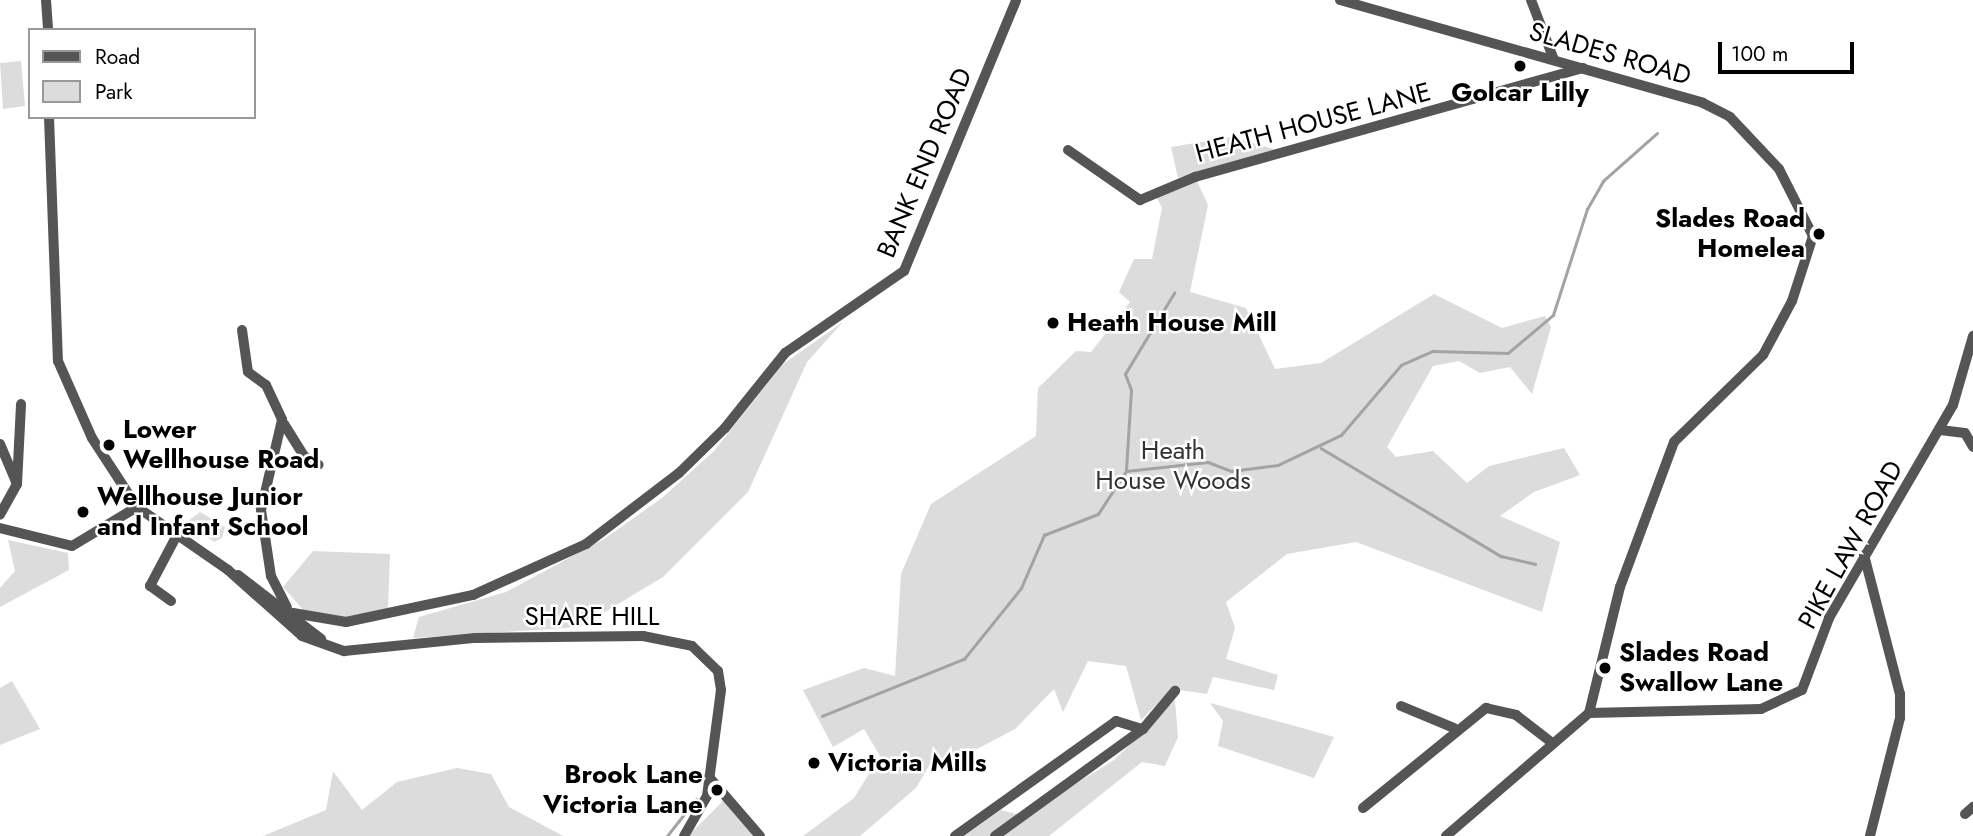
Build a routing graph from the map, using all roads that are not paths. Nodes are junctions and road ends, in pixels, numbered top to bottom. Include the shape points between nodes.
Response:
1 (46, 0) edge
2 (1016, 0) edge
3 (1340, 0) edge
4 (1531, 0) edge
5 (48, 28) edge
6 (1554, 60) junction
7 (1583, 68) junction
8 (49, 119) edge
9 (1068, 150) dead end
10 (242, 330) dead end
11 (1973, 336) edge
12 (21, 404) dead end
13 (282, 420) junction
14 (1940, 430) junction
15 (0, 444) edge
16 (1973, 447) edge
17 (319, 465) dead end
18 (17, 484) junction
19 (137, 507) junction
20 (0, 515) edge
21 (0, 528) edge
22 (177, 535) junction
23 (1864, 555) junction
24 (228, 570) junction
25 (172, 601) dead end
26 (290, 610) junction
27 (329, 646) junction
28 (1175, 691) dead end
29 (1401, 706) dead end
30 (1589, 713) junction
31 (1454, 728) junction
32 (1143, 729) junction
33 (1551, 742) junction
34 (709, 777) junction
35 (1363, 808) dead end
36 (684, 836) edge
37 (760, 836) edge
38 (955, 836) edge
39 (995, 836) edge
40 (1446, 836) edge
41 (1870, 836) edge

1 - 5 street
2 - 26 street, BANK END ROAD via 904,271 785,353 725,428 670,480 586,544 519,578 357,621 317,621
3 - 6 street, SLADES ROAD
4 - 6 street
6 - 7 street, SLADES ROAD
7 - 9 street, HEATH HOUSE LANE via 1206,174 1140,200
7 - 30 street, SLADES ROAD via 1730,117 1779,169 1813,236 1792,302 1763,355 1674,442 1620,587
8 - 19 street via 52,331 76,407
10 - 13 street via 248,372 266,385
11 - 14 street, PIKE LAW ROAD via 1968,367
12 - 18 street
13 - 17 street via 304,456
13 - 26 street via 261,509 271,576
14 - 16 street via 1965,433
14 - 23 street, PIKE LAW ROAD
15 - 18 street
18 - 20 street
19 - 21 street via 72,546
19 - 22 street
22 - 24 street
22 - 25 street via 150,586
23 - 30 street, PIKE LAW ROAD via 1829,618 1808,682 1780,704
23 - 41 street via 1900,706
24 - 26 street
24 - 27 street via 302,636
26 - 27 street
27 - 34 street, SHARE HILL via 361,651 475,638 681,640 707,656 721,685
28 - 32 street
29 - 31 street
30 - 33 street
31 - 33 street via 1486,708 1516,715
31 - 35 street
32 - 38 street via 1116,721
32 - 39 street
33 - 40 street
34 - 36 street, SHARE HILL via 707,796
34 - 37 street

